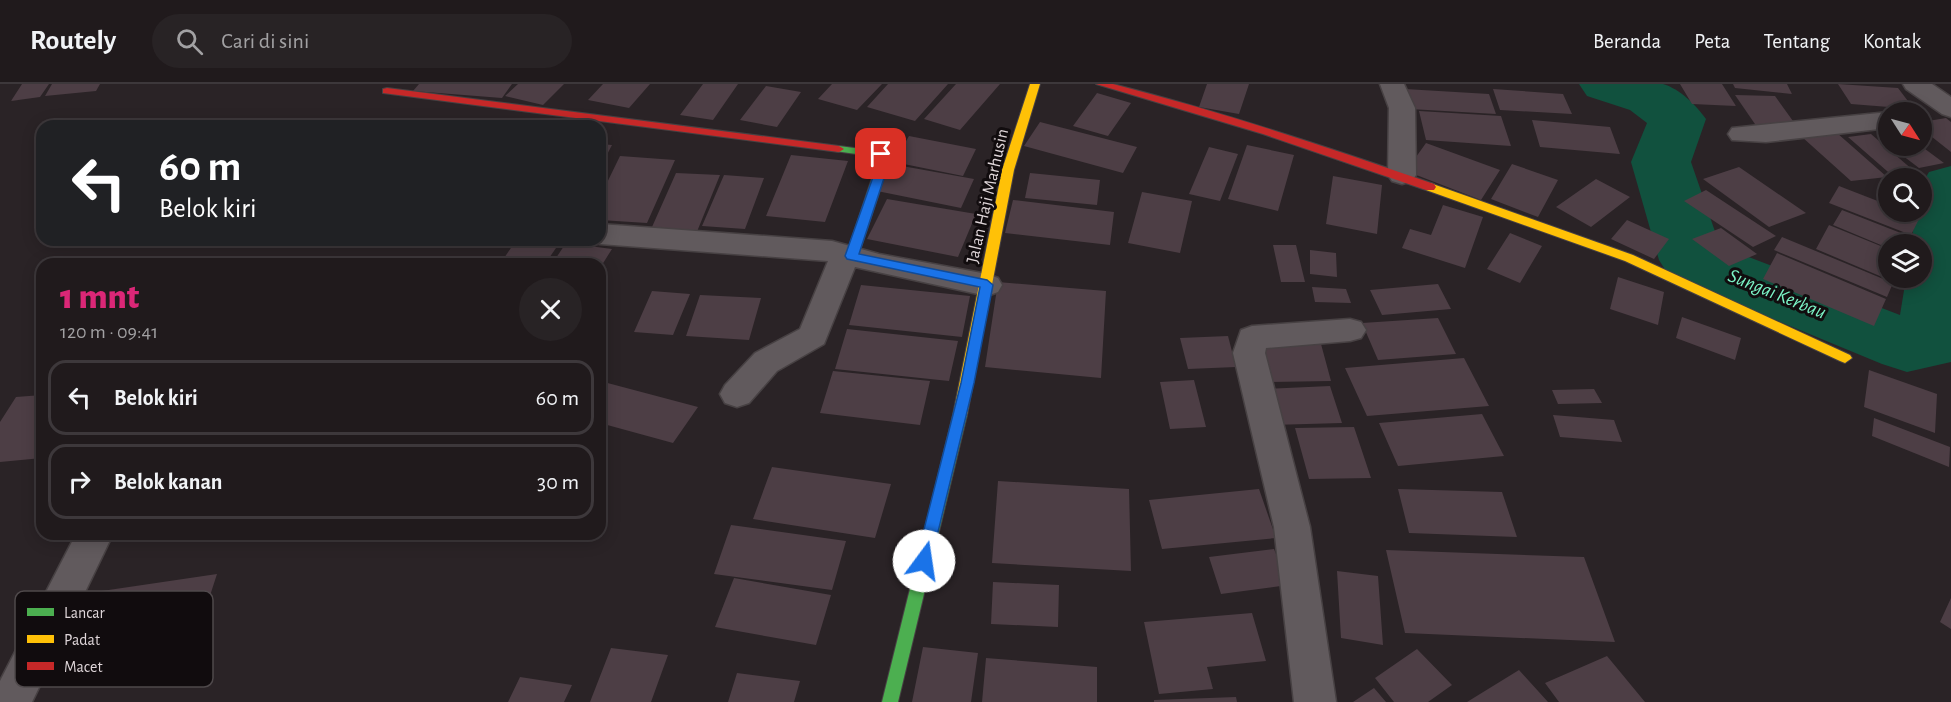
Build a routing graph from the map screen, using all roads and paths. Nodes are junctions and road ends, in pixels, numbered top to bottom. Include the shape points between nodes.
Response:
1 (1035, 84) edge
2 (1101, 84) edge
3 (1392, 84) edge
4 (1915, 84) edge
5 (387, 91) dead end
6 (1951, 111) edge
7 (1932, 115) edge
8 (1878, 121) edge
9 (1741, 134) dead end
10 (1402, 175) junction
11 (606, 234) edge
12 (848, 255) junction
13 (987, 285) junction
14 (1350, 330) dead end
15 (1845, 358) dead end
16 (737, 394) dead end
17 (92, 540) edge
18 (66, 591) edge
19 (18, 687) edge
20 (11, 702) edge
21 (890, 702) edge
22 (1315, 702) edge

1 - 13 street, Jalan Haji Marhusin via 1008,170
2 - 10 street via 1298,140
3 - 10 street via 1401,108
4 - 6 street
5 - 12 street via 881,154 884,160
6 - 7 street
8 - 9 street
10 - 15 street via 1629,258
11 - 12 street
12 - 13 street
12 - 16 street via 813,336 766,362
13 - 21 street, Jalan Haji Marhusin via 968,383
14 - 22 street via 1252,338 1249,353 1292,527
17 - 18 street
19 - 20 street

